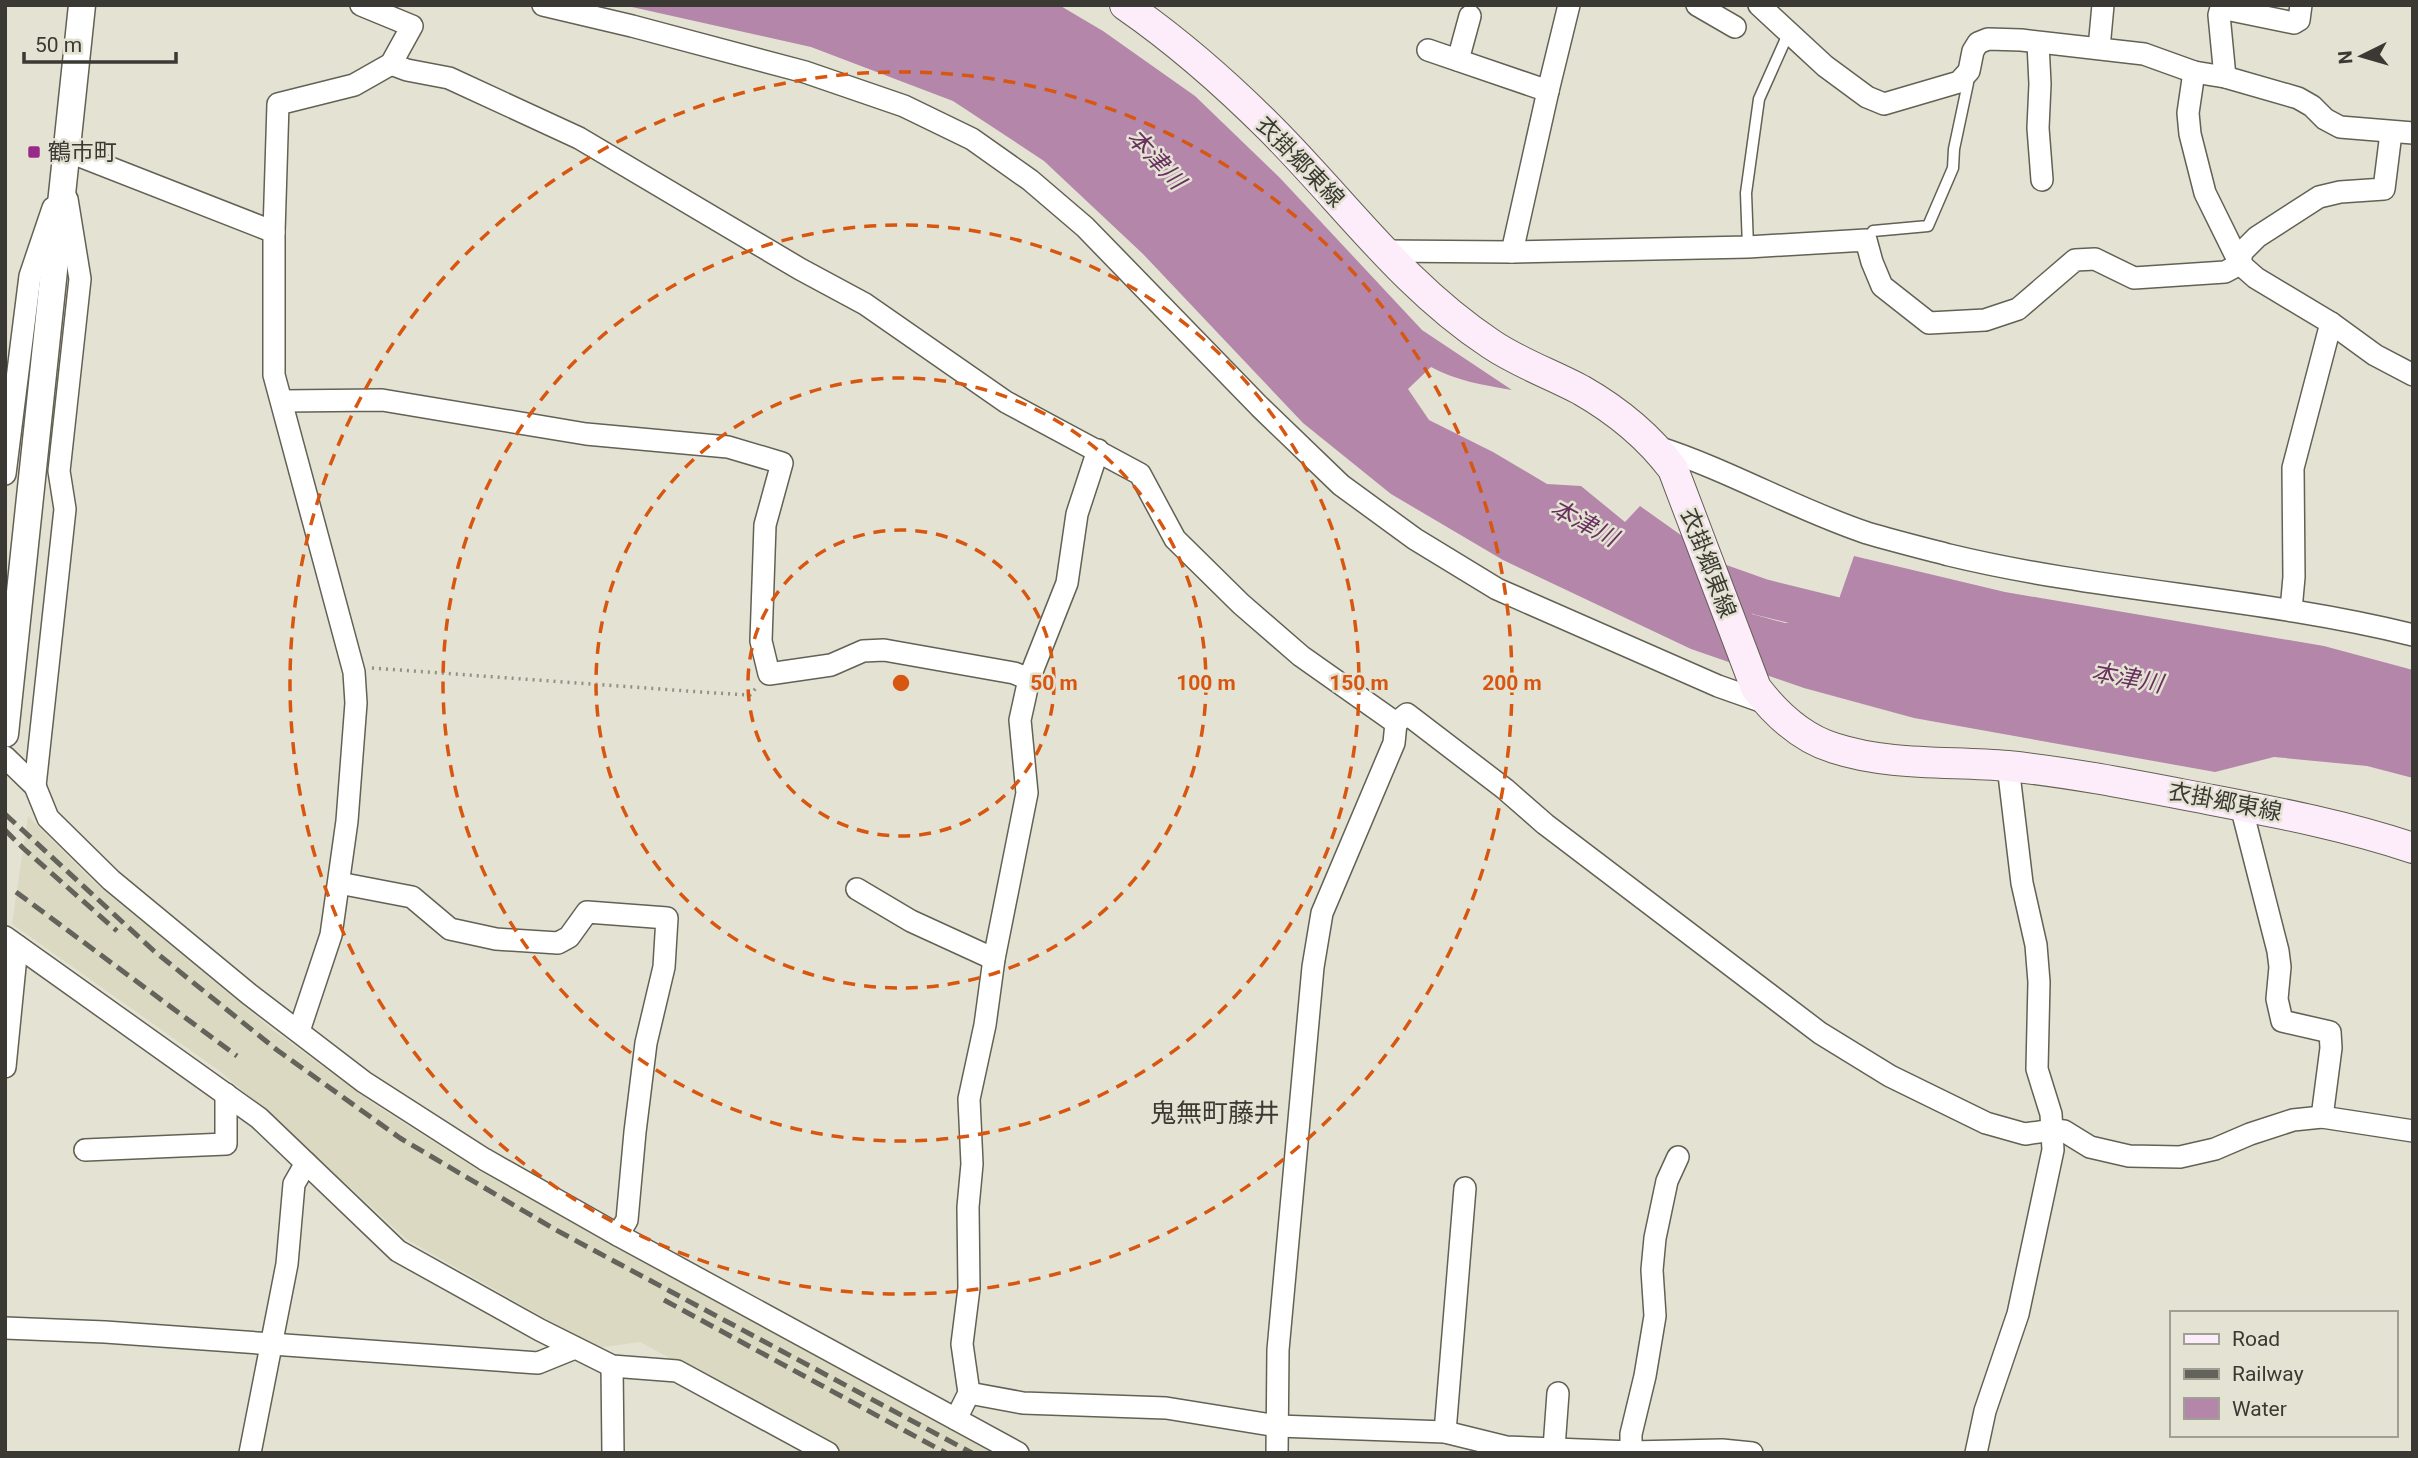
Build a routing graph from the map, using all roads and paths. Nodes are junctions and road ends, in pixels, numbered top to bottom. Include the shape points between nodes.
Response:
1 (82, 5) edge
2 (361, 5) edge
3 (543, 5) edge
4 (1569, 5) edge
5 (1697, 5) edge
6 (1759, 5) edge
7 (2102, 5) edge
8 (2301, 5) edge
9 (1127, 6) edge
10 (1470, 16) dead end
11 (1735, 27) dead end
12 (1788, 34) junction
13 (2038, 43) junction
14 (2099, 48) junction
15 (1428, 50) dead end
16 (1458, 60) junction
17 (391, 64) junction
18 (2194, 72) junction
19 (1965, 77) junction
20 (2225, 78) junction
21 (1548, 91) junction
22 (2391, 133) junction
23 (2413, 133) edge
24 (66, 164) junction
25 (2042, 180) dead end
26 (274, 232) junction
27 (1866, 240) junction
28 (1748, 247) junction
29 (1381, 251) junction
30 (1512, 252) junction
31 (2240, 264) junction
32 (2330, 323) junction
33 (2413, 375) edge
34 (282, 401) junction
35 (1098, 450) junction
36 (1665, 458) junction
37 (5, 474) edge
38 (2291, 610) junction
39 (2413, 635) edge
40 (354, 672) junction
41 (769, 674) junction
42 (1029, 678) junction
43 (1762, 696) junction
44 (1395, 723) junction
45 (5, 734) edge
46 (5, 757) edge
47 (2008, 766) junction
48 (29, 780) junction
49 (2241, 806) junction
50 (2413, 848) edge
51 (339, 883) junction
52 (857, 889) dead end
53 (10, 940) edge
54 (994, 960) junction
55 (299, 1031) junction
56 (5, 1067) edge
57 (226, 1094) junction
58 (2322, 1117) junction
59 (2053, 1130) junction
60 (2413, 1131) edge
61 (85, 1150) dead end
62 (1678, 1157) dead end
63 (306, 1163) junction
64 (1465, 1188) dead end
65 (618, 1235) junction
66 (5, 1328) edge
67 (271, 1345) junction
68 (575, 1348) junction
69 (612, 1366) junction
70 (969, 1393) junction
71 (1558, 1393) dead end
72 (956, 1419) junction
73 (1278, 1426) junction
74 (1445, 1433) junction
75 (1554, 1448) junction
76 (1624, 1452) edge
77 (250, 1453) edge
78 (613, 1453) edge
79 (828, 1453) edge
80 (1018, 1453) edge
81 (1277, 1453) edge
82 (1752, 1453) edge
83 (1976, 1453) edge

1 - 24 street
2 - 17 street via 412,26
3 - 43 street via 805,72 904,106 972,139 1085,227 1341,485 1415,539 1497,589 1706,681
4 - 21 street
5 - 11 street
6 - 12 street
7 - 14 street
8 - 20 street via 2299,20 2294,23 2221,8
9 - 29 main road, 衣掛郷東線 via 1205,66 1271,129
10 - 16 street
12 - 19 street via 1867,97 1884,104
12 - 28 lane via 1759,99 1746,193
13 - 14 street
13 - 19 street via 1988,39 1978,43
13 - 25 street
14 - 18 street via 2144,54
15 - 16 street
16 - 21 street
17 - 26 street via 354,85 278,104
17 - 35 street via 449,78 579,138 865,304 1006,402
18 - 20 street
18 - 31 street via 2190,134 2205,193
19 - 27 lane via 1968,83 1953,168 1928,226 1873,231
20 - 22 street via 2298,98 2340,127
21 - 30 street
22 - 23 street
22 - 31 street via 2384,189 2319,197 2258,237 2242,252
24 - 26 street
24 - 37 street via 30,276
24 - 45 street
24 - 48 street via 80,279 59,471 65,509
26 - 34 street via 274,375
27 - 28 street
27 - 31 street via 1882,286 1929,323 1985,320 2018,309 2075,260 2095,259 2134,278 2225,272
28 - 30 street
29 - 30 street
29 - 36 main road, 衣掛郷東線 via 1491,344 1581,390
31 - 32 street
32 - 33 street
32 - 38 street via 2293,468
34 - 40 street
34 - 41 street via 382,400 586,434 728,447 782,463 765,525 761,641
35 - 42 street via 1077,514 1067,583
35 - 44 street via 1140,474 1175,539 1241,604 1301,656
36 - 38 street via 1704,462 1867,533 1950,555
36 - 43 main road, 衣掛郷東線
38 - 39 street
40 - 41 path via 369,668 750,695
40 - 51 street via 356,703
41 - 42 street via 831,665 863,651 884,650
42 - 54 street via 1020,720 1027,793
43 - 47 main road, 衣掛郷東線 via 1809,739 1861,755
44 - 59 street via 1407,714 1820,1033 1890,1076 1986,1124 2025,1134
44 - 73 street via 1394,743 1322,913 1315,953 1278,1350
46 - 48 street
47 - 49 main road, 衣掛郷東線
47 - 59 street via 2022,883 2036,945 2037,1069
48 - 55 street via 48,818 111,880
49 - 50 main road, 衣掛郷東線 via 2311,819
49 - 58 street via 2278,951 2277,999 2283,1021 2330,1032
51 - 55 street via 331,935
51 - 65 street via 412,897 450,929 496,939 558,943 569,937 587,912 667,918 664,967 646,1043 627,1220
52 - 54 street via 911,921
53 - 56 street
53 - 57 street
54 - 70 street via 969,1099 969,1288 962,1344
55 - 65 street via 364,1082 484,1160
57 - 61 street via 226,1144
57 - 63 street
58 - 59 street via 2293,1120 2216,1149 2180,1157 2129,1156 2090,1147 2064,1131
58 - 60 street
59 - 83 street via 2050,1172 2018,1314 1985,1411
62 - 76 street via 1667,1181 1655,1238 1655,1316 1645,1376
63 - 67 street via 295,1184 287,1264
63 - 68 street via 398,1251
64 - 74 street
65 - 72 street
66 - 67 street
67 - 68 street via 538,1363
67 - 77 street
68 - 69 street
69 - 78 street
69 - 79 street via 677,1371
70 - 72 street
70 - 73 street via 1023,1404 1166,1408
71 - 75 street
72 - 80 street
73 - 74 street
73 - 81 street
74 - 75 street via 1506,1447
75 - 76 street
76 - 82 street

